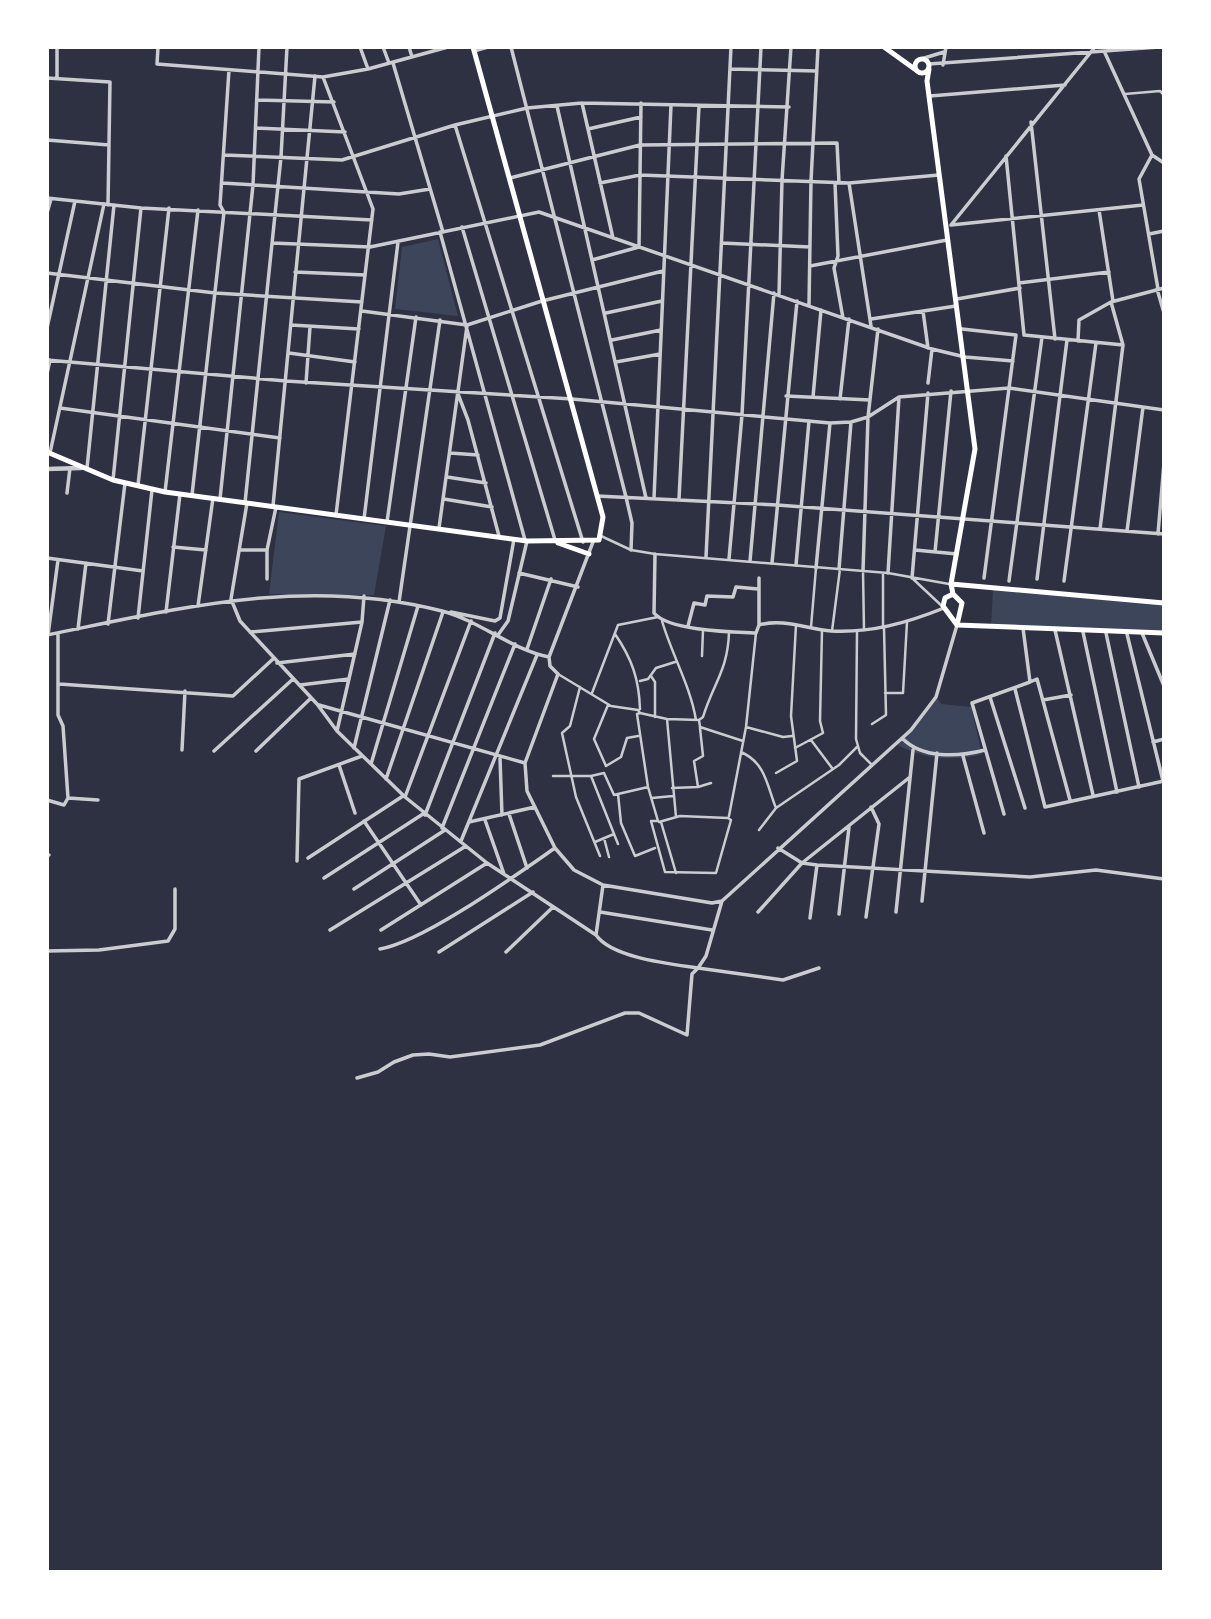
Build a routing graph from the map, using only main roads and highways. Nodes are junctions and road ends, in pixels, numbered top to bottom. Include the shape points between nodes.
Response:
1 (884, 47) edge
2 (474, 49) edge
3 (905, 61) junction
4 (925, 63) junction
5 (916, 70) junction
6 (49, 452) edge
7 (555, 542) junction
8 (589, 554) road end
9 (951, 584) junction
10 (963, 585) junction
11 (955, 595) junction
12 (1164, 603) edge
13 (961, 608) junction
14 (945, 610) junction
15 (957, 625) junction
16 (1164, 633) edge

1 - 3 main road
2 - 7 main road via 603,517 599,540
3 - 4 main road
3 - 5 main road
4 - 5 main road
4 - 5 main road via 924,73
4 - 9 main road via 975,449
6 - 7 main road via 113,480 165,492
7 - 8 main road
9 - 10 main road
9 - 11 main road
10 - 11 main road
10 - 12 main road
11 - 13 main road via 962,601
11 - 14 main road via 945,598
13 - 14 main road via 955,613
13 - 15 main road
14 - 15 main road
15 - 16 main road

